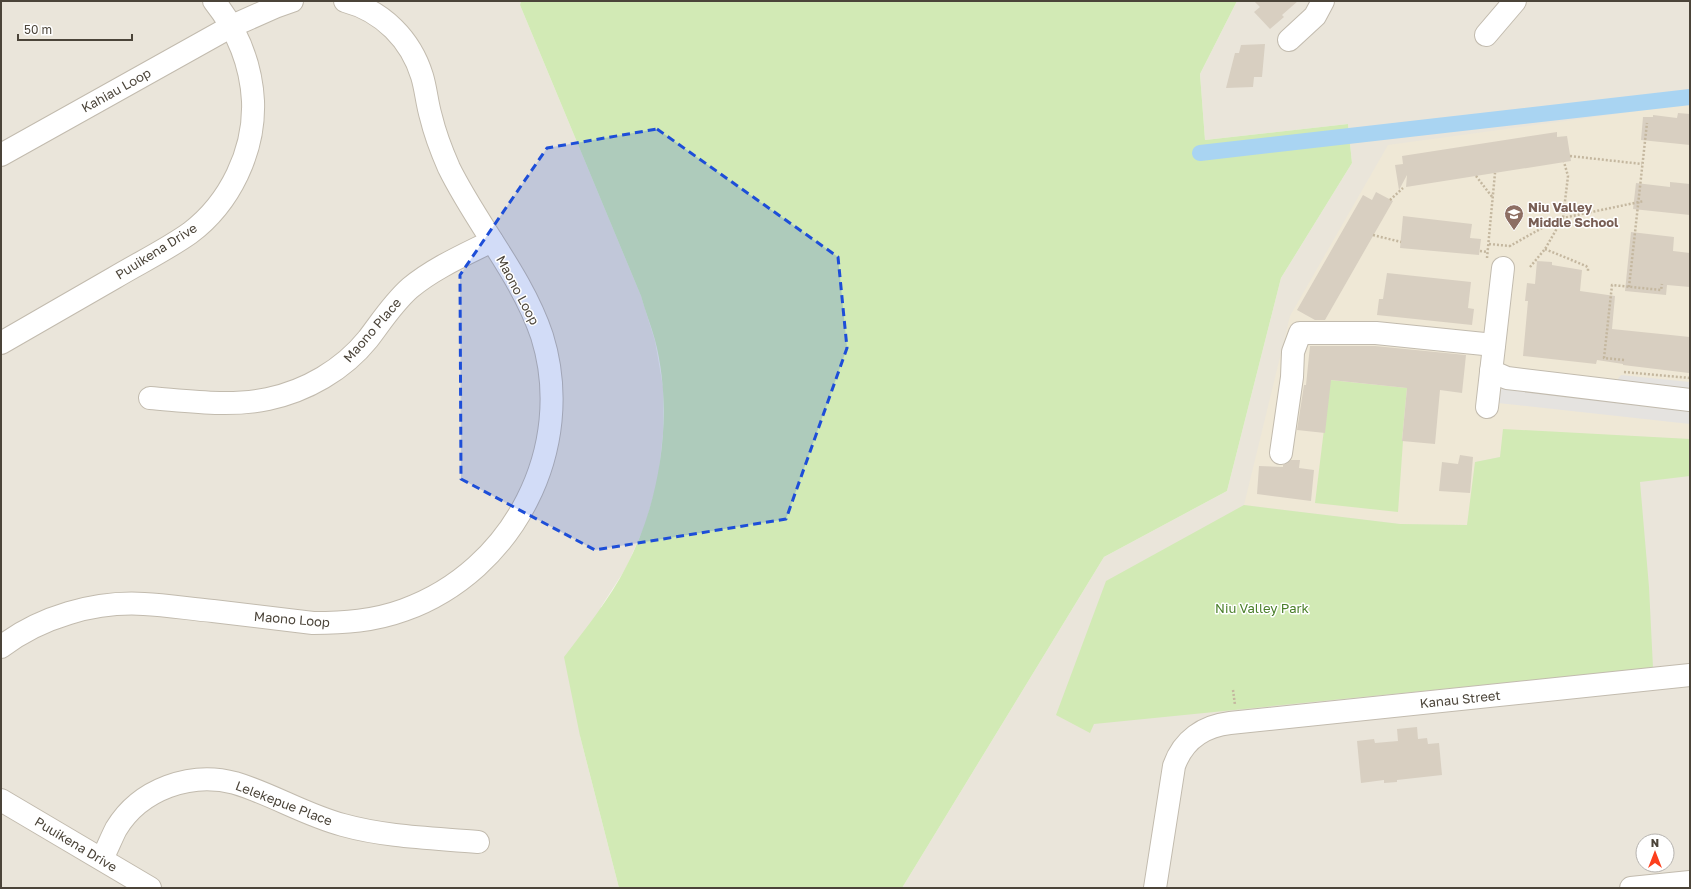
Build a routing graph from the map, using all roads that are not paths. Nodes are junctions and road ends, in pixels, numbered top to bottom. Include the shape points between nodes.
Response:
1 (214, 1) edge
2 (292, 1) edge
3 (345, 1) edge
4 (1323, 1) edge
5 (1515, 1) edge
6 (232, 26) junction
7 (1486, 35) dead end
8 (1289, 40) dead end
9 (1, 155) edge
10 (492, 241) junction
11 (1503, 268) dead end
12 (1, 343) edge
13 (1494, 345) junction
14 (1491, 371) junction
15 (150, 398) dead end
16 (1690, 400) edge
17 (1487, 407) dead end
18 (1281, 453) dead end
19 (1, 647) edge
20 (1690, 675) edge
21 (1, 800) edge
22 (478, 842) dead end
23 (102, 859) junction
24 (1690, 882) edge
25 (150, 888) edge
26 (1155, 888) edge
27 (1631, 888) edge

1 - 6 street, Puuikena Drive
2 - 6 street
3 - 10 street, Maono Loop via 362,7 388,22 408,45 419,67 431,118 448,166
4 - 8 street via 1316,16
5 - 7 street
6 - 9 street, Kahiau Loop
6 - 12 street, Puuikena Drive via 250,74 253,109 248,144 236,178 227,193 204,220 176,242
10 - 15 street, Maono Place via 411,287 351,357 304,388 250,402
10 - 19 street, Maono Loop via 524,296 542,337 550,381 550,426 540,469 533,490 522,510 497,547 463,578 417,604 381,617 359,621 313,623 164,606 122,604 61,616 23,633
11 - 13 street
13 - 14 street
13 - 18 street via 1376,333 1300,333 1293,352
14 - 16 street via 1507,378
14 - 17 street
20 - 26 street, Kanau Street via 1233,714 1200,732 1186,744 1177,758 1172,772
21 - 23 street, Puuikena Drive
22 - 23 street, Lelekepue Place via 359,829 328,820 235,783 208,779 169,786 134,808 117,829
23 - 25 street, Puuikena Drive
24 - 27 street

